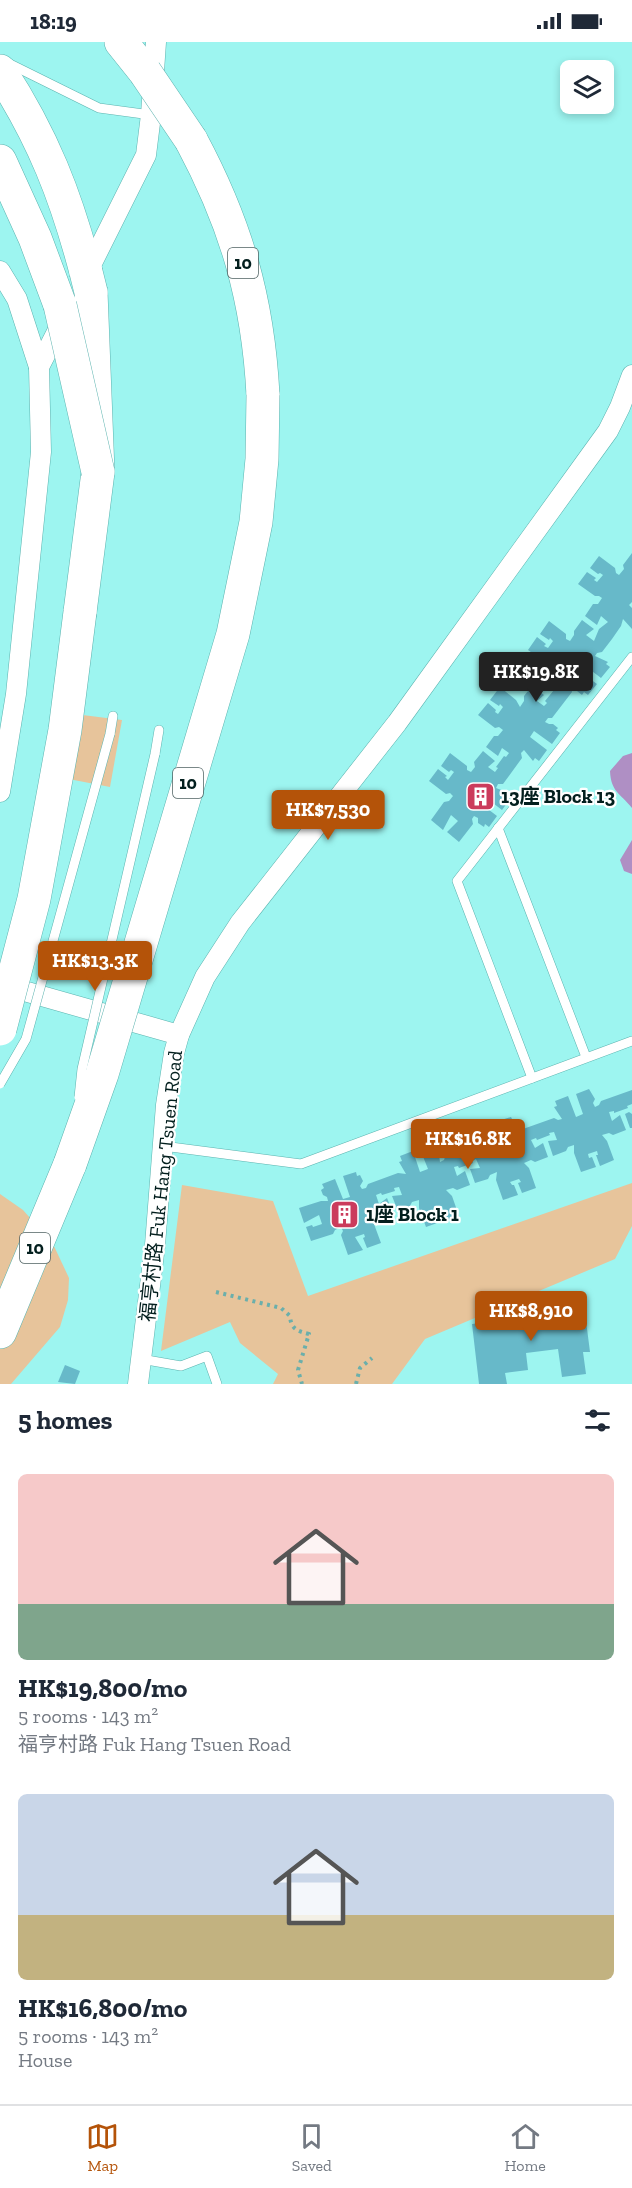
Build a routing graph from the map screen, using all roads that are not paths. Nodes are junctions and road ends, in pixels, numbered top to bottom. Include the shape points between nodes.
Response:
1 (121, 42) edge
2 (130, 42) edge
3 (151, 57) edge
4 (0, 59) edge
5 (0, 70) edge
6 (151, 116) junction
7 (0, 161) edge
8 (0, 271) edge
9 (39, 367) junction
10 (632, 375) edge
11 (98, 472) junction
12 (632, 657) edge
13 (113, 716) dead end
14 (159, 730) dead end
15 (0, 792) edge
16 (498, 828) junction
17 (0, 984) edge
18 (106, 1014) junction
19 (0, 1029) edge
20 (179, 1035) junction
21 (632, 1041) edge
22 (586, 1057) junction
23 (532, 1078) junction
24 (0, 1084) edge
25 (77, 1110) junction
26 (163, 1146) junction
27 (70, 1164) junction
28 (0, 1332) edge
29 (141, 1359) junction
30 (138, 1384) edge
31 (217, 1384) edge

1 - 3 highway, 10
2 - 3 highway
3 - 6 street
3 - 27 highway, 10, bridge via 235,237 260,350 262,459 256,522 233,634 102,1074
4 - 6 lane via 99,108
5 - 11 highway, bridge via 52,166 91,292
6 - 9 street via 146,155
7 - 11 highway, bridge via 60,304
8 - 9 street via 17,299
9 - 15 street via 41,452 16,694
10 - 20 street, 福亨村路 Fuk Hang Tsuen Road via 602,440 397,723 240,923 205,977
11 - 19 highway, bridge via 65,730 34,899
12 - 16 lane
13 - 24 lane, bridge via 26,1039
14 - 25 lane, bridge via 82,1069
16 - 22 lane
16 - 23 lane via 457,881
17 - 18 street
18 - 20 street
18 - 25 lane
20 - 26 street, 福亨村路 Fuk Hang Tsuen Road
21 - 22 lane
22 - 23 lane
23 - 26 lane via 302,1164
25 - 27 lane, bridge
26 - 29 street, 福亨村路 Fuk Hang Tsuen Road via 156,1245
27 - 28 highway, 10
29 - 30 street, 福亨村路 Fuk Hang Tsuen Road
29 - 31 lane via 181,1366 207,1356

